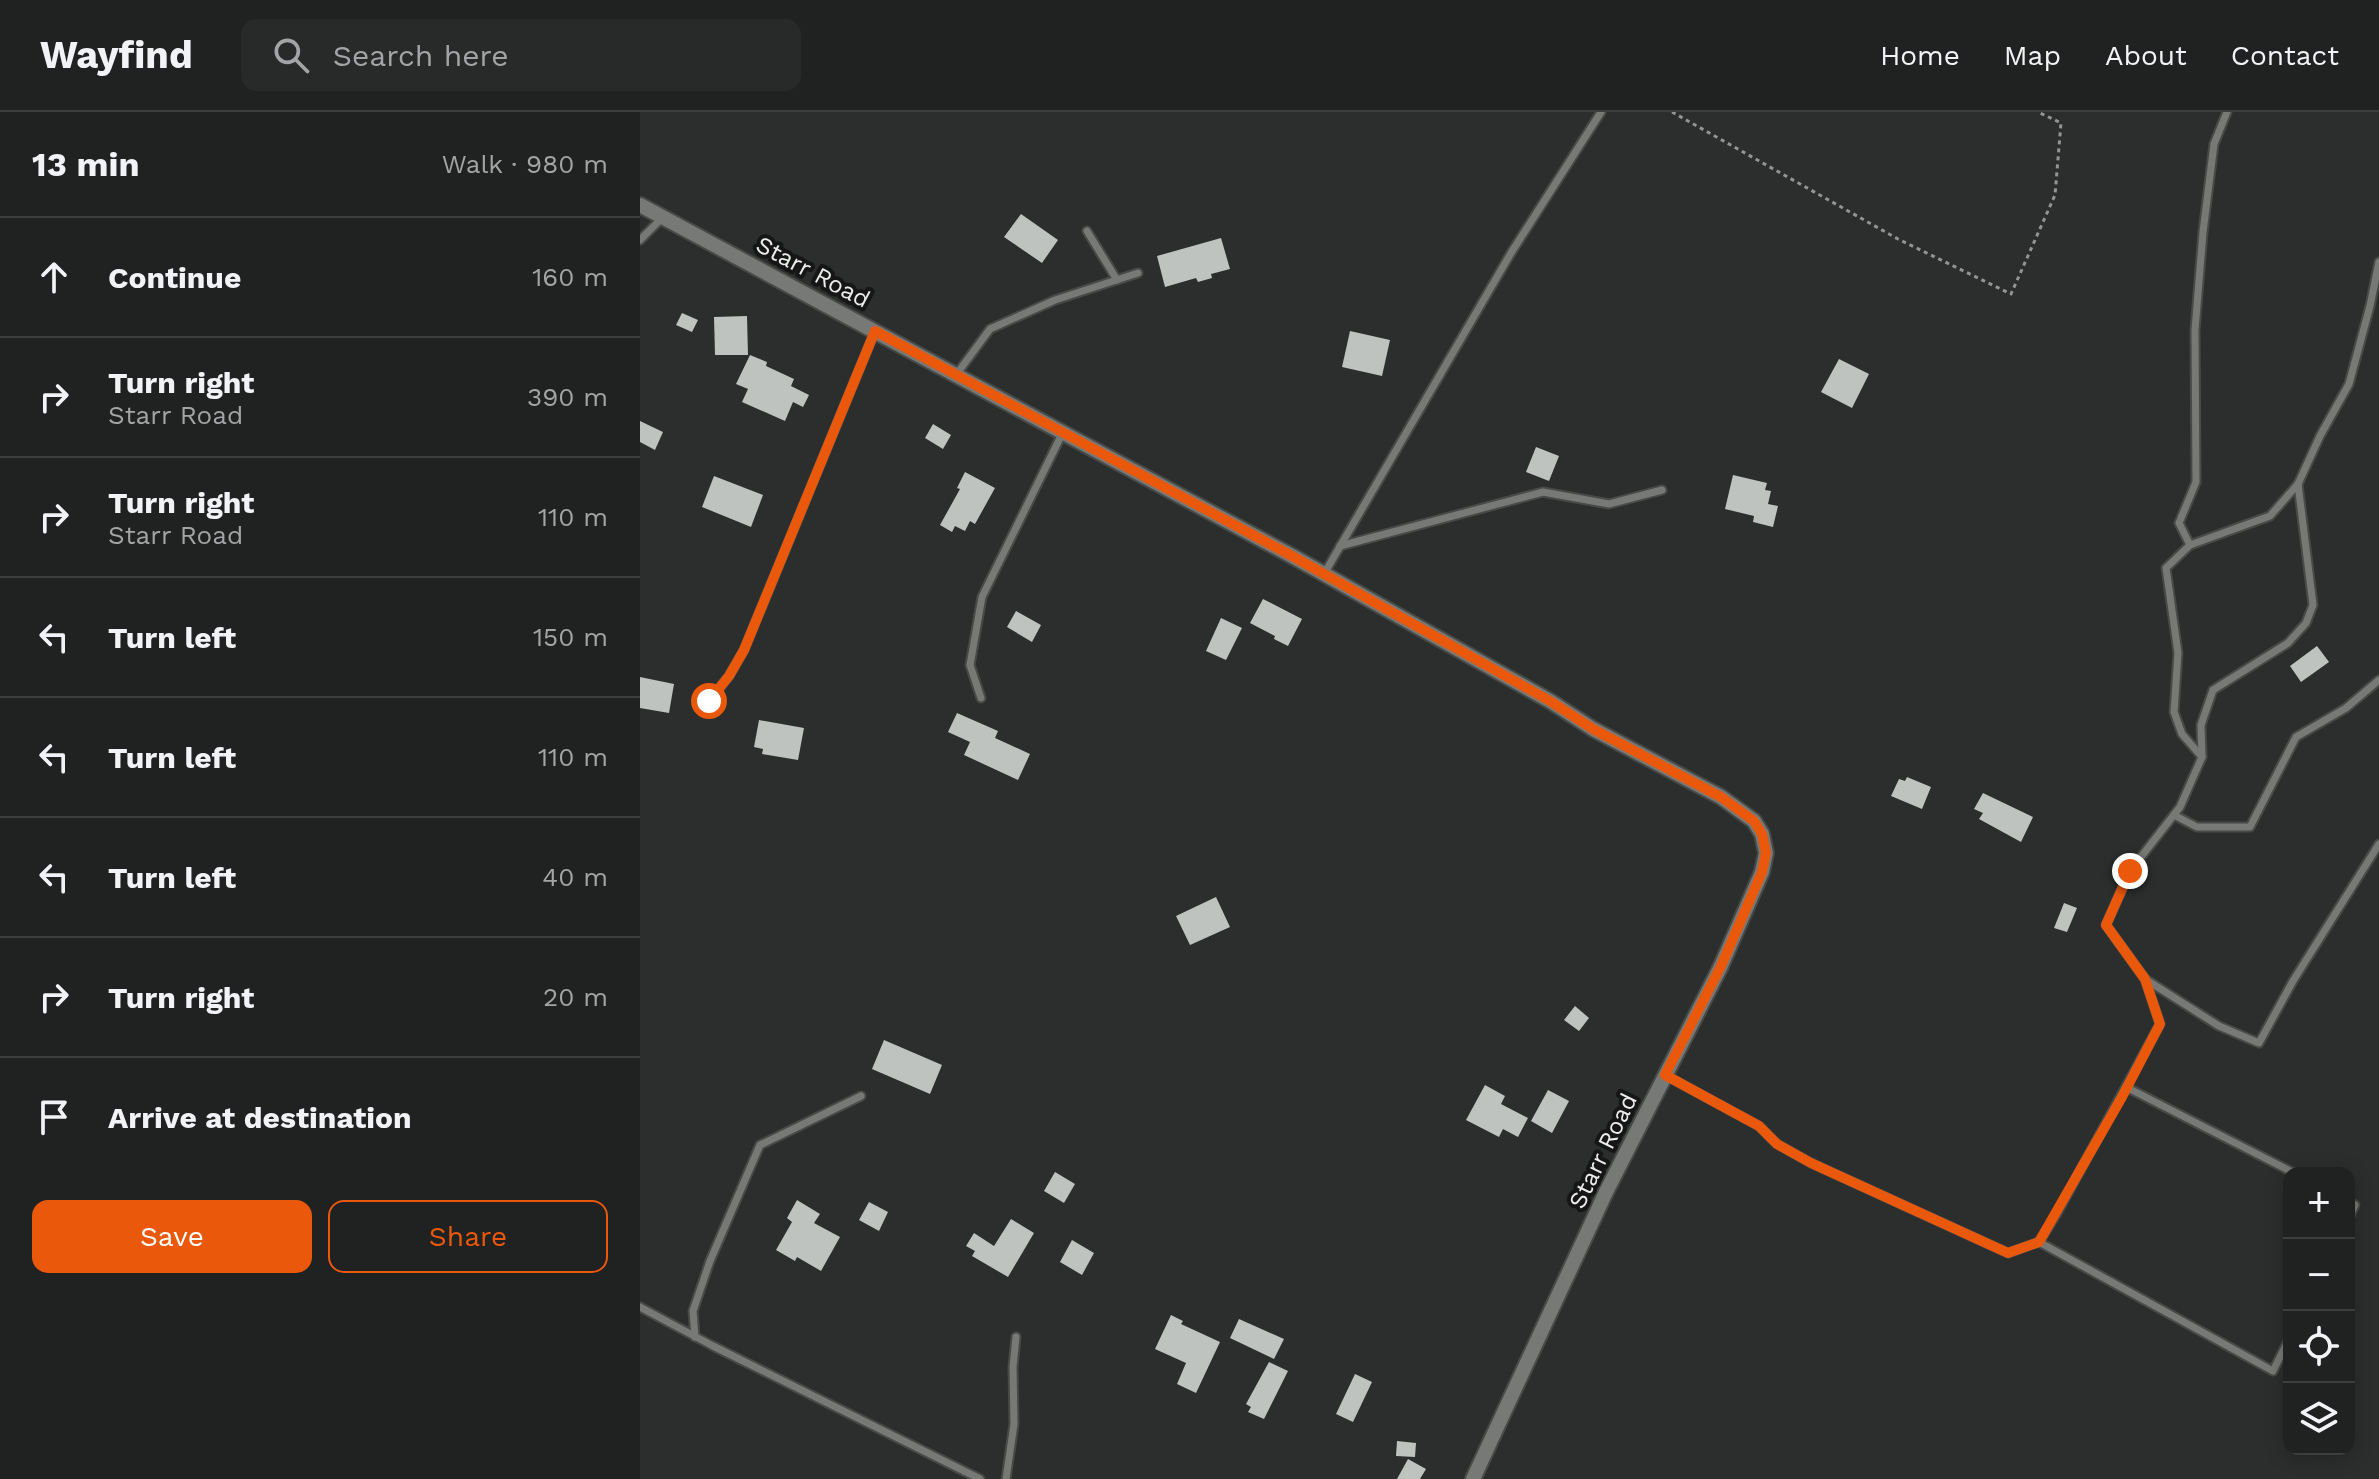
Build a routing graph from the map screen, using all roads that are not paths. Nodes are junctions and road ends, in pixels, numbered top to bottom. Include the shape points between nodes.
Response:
1 (1601, 112) edge
2 (2227, 112) edge
3 (640, 205) edge
4 (663, 217) junction
5 (1087, 231) dead end
6 (640, 240) edge
7 (2379, 262) edge
8 (1138, 273) dead end
9 (1117, 280) junction
10 (875, 331) junction
11 (956, 375) junction
12 (1063, 432) junction
13 (2298, 484) junction
14 (1662, 490) dead end
15 (2190, 545) junction
16 (1340, 546) junction
17 (1324, 574) junction
18 (2379, 680) edge
19 (981, 698) dead end
20 (709, 701) dead end
21 (2202, 757) junction
22 (2174, 815) junction
23 (2379, 844) edge
24 (2145, 979) junction
25 (1665, 1075) junction
26 (2126, 1087) junction
27 (861, 1096) dead end
28 (2283, 1167) edge
29 (2039, 1242) junction
30 (640, 1307) edge
31 (695, 1337) junction
32 (1016, 1337) dead end
33 (2283, 1351) edge
34 (970, 1477) edge
35 (980, 1479) edge
36 (1006, 1479) edge
37 (1473, 1479) edge

1 - 16 lane via 1511,253
2 - 15 lane via 2214,144 2203,232 2195,330 2196,482 2179,523
3 - 4 street, Starr Road
4 - 6 lane
4 - 10 street, Starr Road
5 - 9 lane
7 - 13 lane via 2349,384
8 - 9 lane
9 - 11 lane via 990,329
10 - 11 street, Starr Road
10 - 20 lane via 744,650
11 - 12 street, Starr Road
12 - 17 street, Starr Road
12 - 19 lane via 982,597 970,665
13 - 15 lane via 2270,516
13 - 21 lane via 2313,605 2306,623 2288,643 2213,690 2201,725
14 - 16 lane via 1609,504 1543,492
15 - 21 lane via 2166,568 2178,653 2174,712 2182,734
16 - 17 lane
17 - 25 street, Starr Road via 1721,797 1754,821 1766,853 1762,872
18 - 22 lane via 2346,708 2296,737 2250,827 2197,827
21 - 22 lane
22 - 24 lane via 2130,871 2106,925
23 - 24 lane via 2259,1043 2219,1026
24 - 26 lane via 2160,1024
25 - 29 lane via 1759,1126 1777,1144 1811,1163 2008,1253
25 - 37 street, Starr Road
26 - 28 lane
26 - 29 lane
27 - 31 lane via 760,1145 697,1299
29 - 33 lane via 2273,1371
30 - 31 lane
31 - 34 lane
32 - 36 lane via 1014,1424
34 - 35 lane

